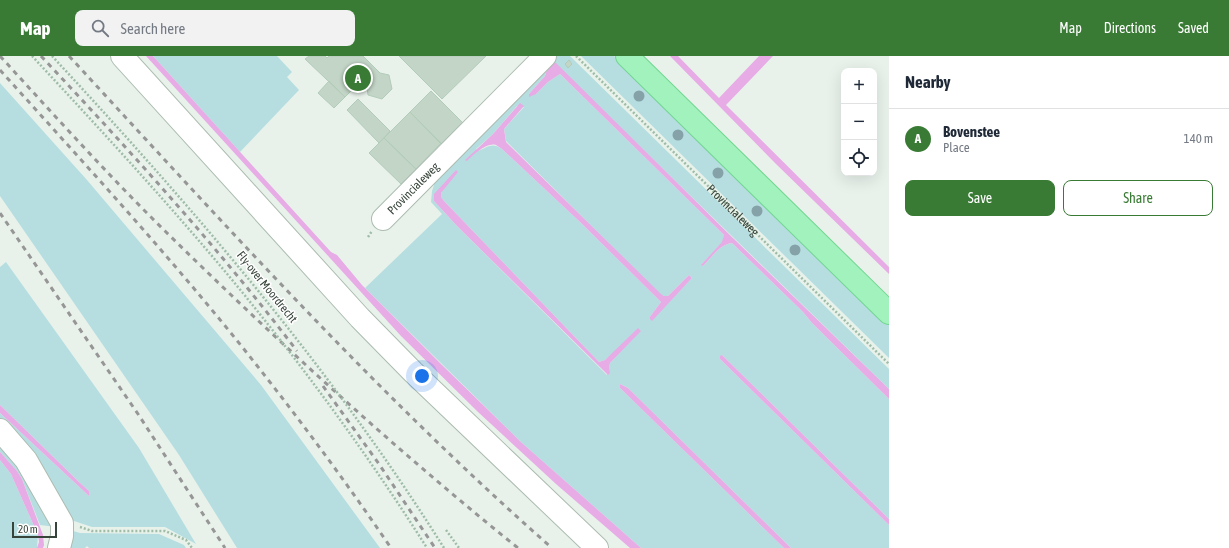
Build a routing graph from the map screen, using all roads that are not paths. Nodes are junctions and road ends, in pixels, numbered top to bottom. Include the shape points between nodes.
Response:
1 (122, 56) edge
2 (545, 56) edge
3 (627, 56) edge
4 (383, 219) dead end
5 (889, 313) edge
6 (0, 430) edge
7 (59, 548) edge
8 (597, 548) edge

1 - 8 street via 360,318
2 - 4 street, Provincialeweg
3 - 5 main road
6 - 7 street via 26,460 62,523

